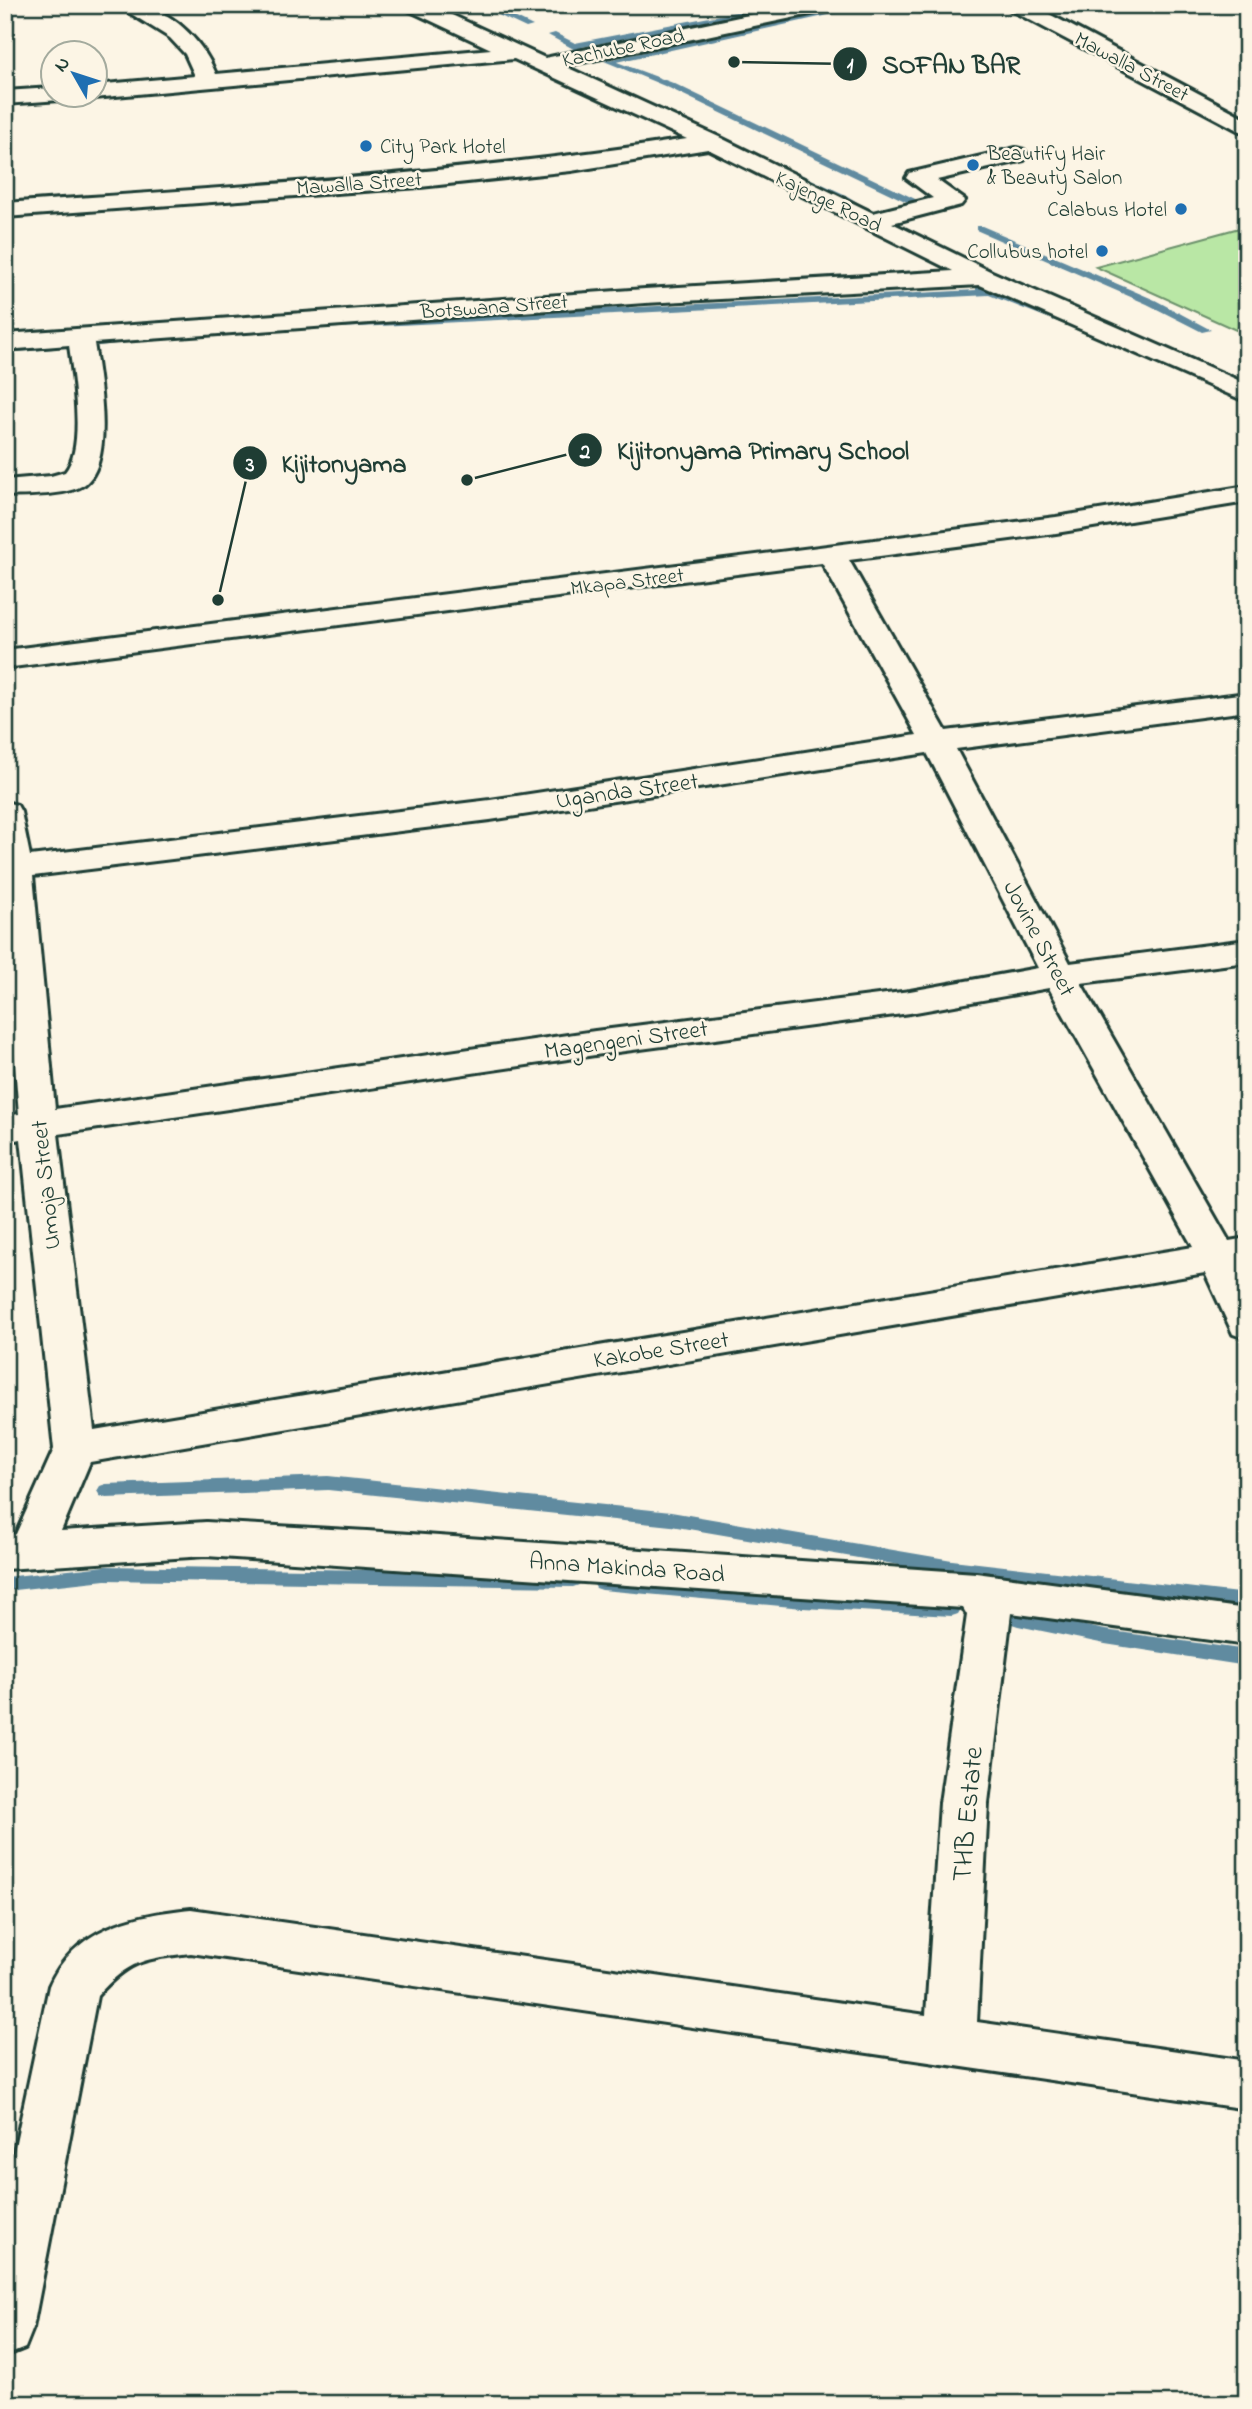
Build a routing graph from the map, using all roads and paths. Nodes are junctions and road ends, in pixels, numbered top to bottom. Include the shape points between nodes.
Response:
1 (127, 5) edge
2 (413, 5) edge
3 (825, 5) edge
4 (1016, 5) edge
5 (517, 53) junction
6 (544, 64) junction
7 (208, 82) junction
8 (108, 91) edge
9 (38, 96) edge
10 (5, 98) edge
11 (1247, 128) edge
12 (711, 142) junction
13 (1016, 155) dead end
14 (5, 210) edge
15 (871, 221) junction
16 (983, 277) junction
17 (81, 337) junction
18 (5, 342) edge
19 (1247, 394) edge
20 (5, 488) edge
21 (1247, 494) edge
22 (831, 554) junction
23 (5, 659) edge
24 (1247, 702) edge
25 (938, 744) junction
26 (5, 812) edge
27 (10, 868) edge
28 (1247, 951) edge
29 (1059, 975) junction
30 (22, 1126) edge
31 (1233, 1254) edge
32 (1247, 1324) edge
33 (75, 1449) junction
34 (18, 1551) edge
35 (976, 1591) junction
36 (1247, 1627) edge
37 (950, 2041) junction
38 (1247, 2085) edge
39 (5, 2328) edge

1 - 7 street via 178,33 194,50
2 - 5 street, Kajenge Road
3 - 6 street, Kachube Road
4 - 11 street, Mawalla Street
5 - 6 street, Kajenge Road
5 - 7 street
6 - 12 street, Kajenge Road
7 - 8 street
9 - 10 street
12 - 14 street, Mawalla Street via 571,164 420,180
12 - 15 street, Kajenge Road
13 - 15 street via 917,178 953,200
15 - 16 street, Kajenge Road
16 - 17 street, Botswana Street via 617,297
16 - 19 street, Kajenge Road
17 - 18 street, Botswana Street
17 - 20 street via 89,432 82,472 73,480
21 - 22 street, Mkapa Street
22 - 23 street, Mkapa Street
22 - 25 street, Jovine Street
24 - 25 street, Uganda Street
25 - 27 street, Uganda Street via 490,810
25 - 29 street, Jovine Street
26 - 27 street, Umoja Street
27 - 30 street, Umoja Street
28 - 29 street, Magengeni Street
29 - 30 street, Magengeni Street via 910,1002
29 - 31 street, Jovine Street
30 - 33 street, Umoja Street
31 - 32 street, Jovine Street
31 - 33 street, Kakobe Street
33 - 34 street
34 - 35 street, Anna Makinda Road via 206,1539
35 - 36 street, Anna Makinda Road
35 - 37 street, THB Estate via 989,1614 964,1802
37 - 38 street
37 - 39 street via 191,1931 147,1936 101,1956 74,1986

